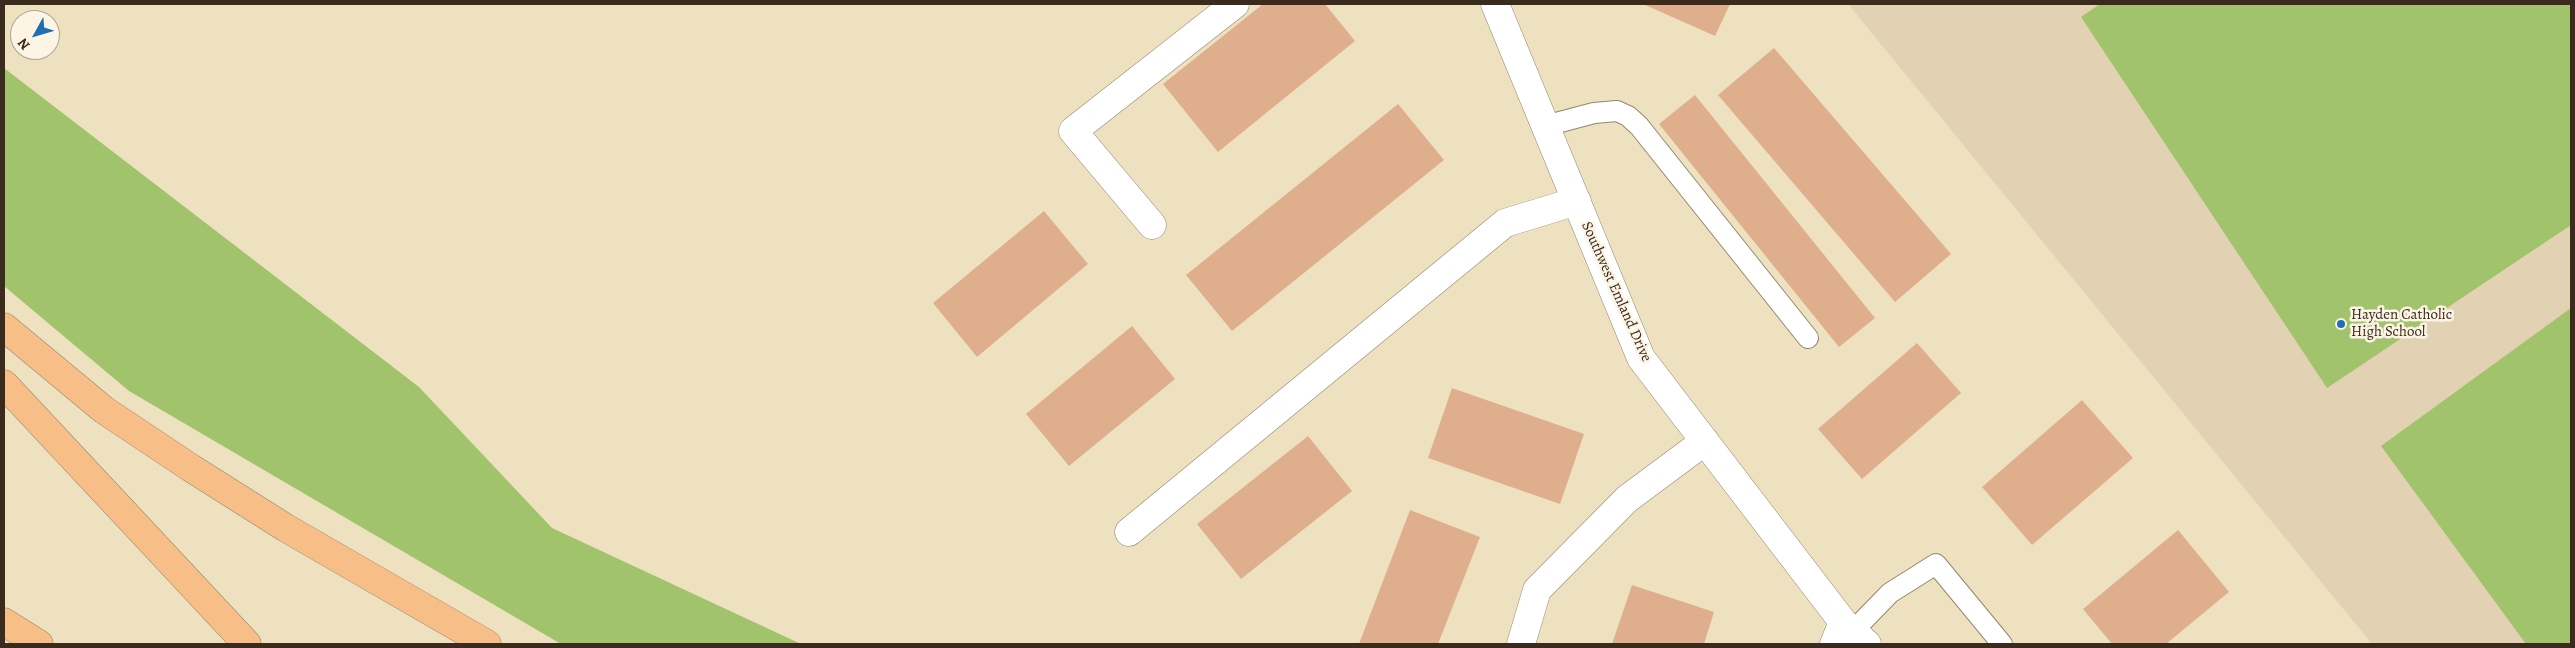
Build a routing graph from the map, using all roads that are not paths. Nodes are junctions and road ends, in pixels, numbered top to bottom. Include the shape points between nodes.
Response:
1 (1236, 4) edge
2 (1495, 4) edge
3 (1545, 126) junction
4 (1577, 202) junction
5 (1152, 225) dead end
6 (4, 327) edge
7 (1808, 338) dead end
8 (4, 384) edge
9 (1705, 441) junction
10 (1129, 532) dead end
11 (4, 622) edge
12 (1849, 636) edge
13 (39, 644) edge
14 (247, 644) edge
15 (487, 644) edge
16 (1521, 644) edge
17 (2002, 644) edge

1 - 5 street via 1073,131
2 - 3 street, Southwest Emland Drive
3 - 4 street, Southwest Emland Drive
3 - 7 lane via 1594,113 1617,111 1628,116 1640,126
4 - 9 street, Southwest Emland Drive via 1642,358
4 - 10 street via 1506,223
6 - 15 highway via 104,410 191,468 286,528
8 - 14 highway
9 - 12 street, Southwest Emland Drive
9 - 16 street via 1627,499 1537,590
11 - 13 highway
12 - 17 lane via 1890,593 1936,564

